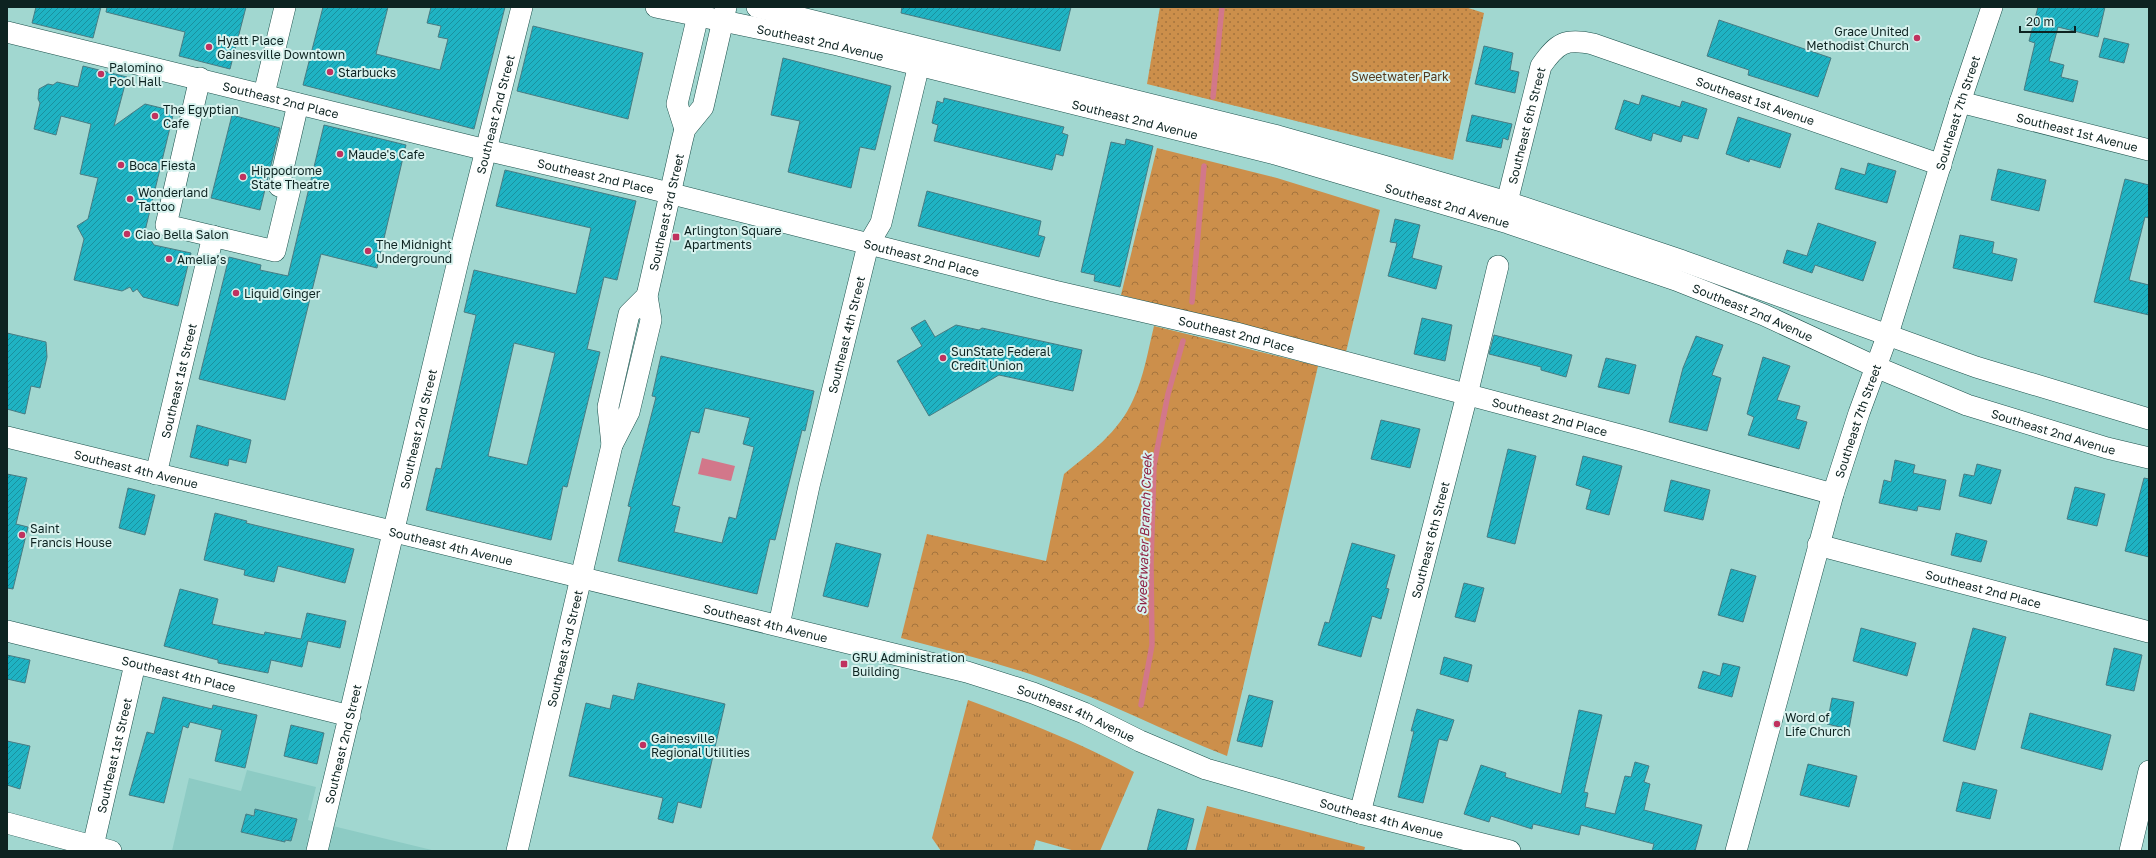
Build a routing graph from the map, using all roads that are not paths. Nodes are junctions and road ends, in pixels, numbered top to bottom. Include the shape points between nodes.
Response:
1 (285, 7) edge
2 (522, 7) edge
3 (656, 7) edge
4 (757, 7) edge
5 (1992, 7) edge
6 (699, 12) edge
7 (724, 14) edge
8 (7, 32) edge
9 (840, 36) junction
10 (1569, 42) joint
11 (921, 57) junction
12 (200, 78) junction
13 (264, 94) junction
14 (1087, 98) junction
15 (1960, 102) junction
16 (298, 104) junction
17 (686, 129) junction
18 (486, 150) junction
19 (2149, 150) edge
20 (1941, 164) junction
21 (670, 194) junction
22 (1507, 202) junction
23 (1508, 223) junction
24 (213, 236) junction
25 (868, 245) junction
26 (1498, 266) dead end
27 (1888, 334) junction
28 (1876, 367) junction
29 (1467, 395) junction
30 (2149, 420) edge
31 (7, 437) edge
32 (2149, 458) edge
33 (156, 474) junction
34 (1833, 494) junction
35 (394, 532) junction
36 (1818, 545) junction
37 (581, 578) junction
38 (778, 625) junction
39 (7, 632) edge
40 (2149, 632) edge
41 (135, 664) junction
42 (350, 716) junction
43 (2149, 771) edge
44 (1360, 813) junction
45 (7, 823) edge
46 (1483, 848) edge
47 (1738, 848) edge
48 (102, 849) edge
49 (317, 851) edge
50 (516, 851) edge
51 (1510, 851) edge
52 (2130, 851) edge

1 - 13 street
2 - 18 street, Southeast 2nd Street
3 - 6 street, Southeast 2nd Avenue
4 - 9 street, Southeast 2nd Avenue
5 - 15 street, Southeast 7th Street
6 - 7 street, Southeast 2nd Avenue
6 - 17 street via 677,104
7 - 9 street, Southeast 2nd Avenue
7 - 17 street, Southeast 3rd Street via 703,107
8 - 12 street, Southeast 2nd Place
9 - 11 street, Southeast 2nd Avenue
10 - 20 street, Southeast 1st Avenue via 1593,44
10 - 22 street, Southeast 6th Street via 1560,44 1550,52 1542,66
11 - 14 street, Southeast 2nd Avenue
11 - 25 street, Southeast 4th Street via 881,223
12 - 13 street, Southeast 2nd Place
12 - 24 street via 166,225
13 - 16 street, Southeast 2nd Place
14 - 22 street, Southeast 2nd Avenue via 1278,136
14 - 23 street, Southeast 2nd Avenue
15 - 19 street, Southeast 1st Avenue
15 - 20 street, Southeast 7th Street
16 - 18 street, Southeast 2nd Place
16 - 24 street via 278,186 290,189 275,251
17 - 21 street, Southeast 3rd Street
18 - 21 street, Southeast 2nd Place
18 - 35 street, Southeast 2nd Street
20 - 27 street, Southeast 7th Street
21 - 25 street, Southeast 2nd Place
21 - 37 street, Southeast 3rd Street via 647,296 629,314 608,407 612,445
22 - 23 street, Southeast 6th Street
22 - 27 street, Southeast 2nd Avenue via 1684,261
23 - 28 street, Southeast 2nd Avenue via 1676,280 1764,315
24 - 33 street, Southeast 1st Street
25 - 29 street, Southeast 2nd Place via 1236,333
25 - 38 street, Southeast 4th Street
26 - 29 street, Southeast 6th Street
27 - 28 street, Southeast 7th Street
27 - 30 street, Southeast 2nd Avenue via 1976,367
28 - 32 street, Southeast 2nd Avenue via 1998,416
28 - 34 street, Southeast 7th Street
29 - 34 street, Southeast 2nd Place
29 - 44 street, Southeast 6th Street
31 - 33 street, Southeast 4th Avenue
33 - 35 street, Southeast 4th Avenue
34 - 36 street, Southeast 7th Street
35 - 37 street, Southeast 4th Avenue
35 - 42 street, Southeast 2nd Street
36 - 40 street, Southeast 2nd Place
36 - 47 street, Southeast 7th Street
37 - 38 street, Southeast 4th Avenue
37 - 50 street, Southeast 3rd Street
38 - 44 street, Southeast 4th Avenue via 967,672 1033,693 1084,713 1140,741 1206,769
39 - 41 street, Southeast 4th Place
41 - 42 street, Southeast 4th Place
41 - 48 street, Southeast 1st Street
42 - 49 street, Southeast 2nd Street
43 - 52 street
44 - 46 street, Southeast 4th Avenue
45 - 48 street
46 - 51 street, Southeast 4th Avenue

